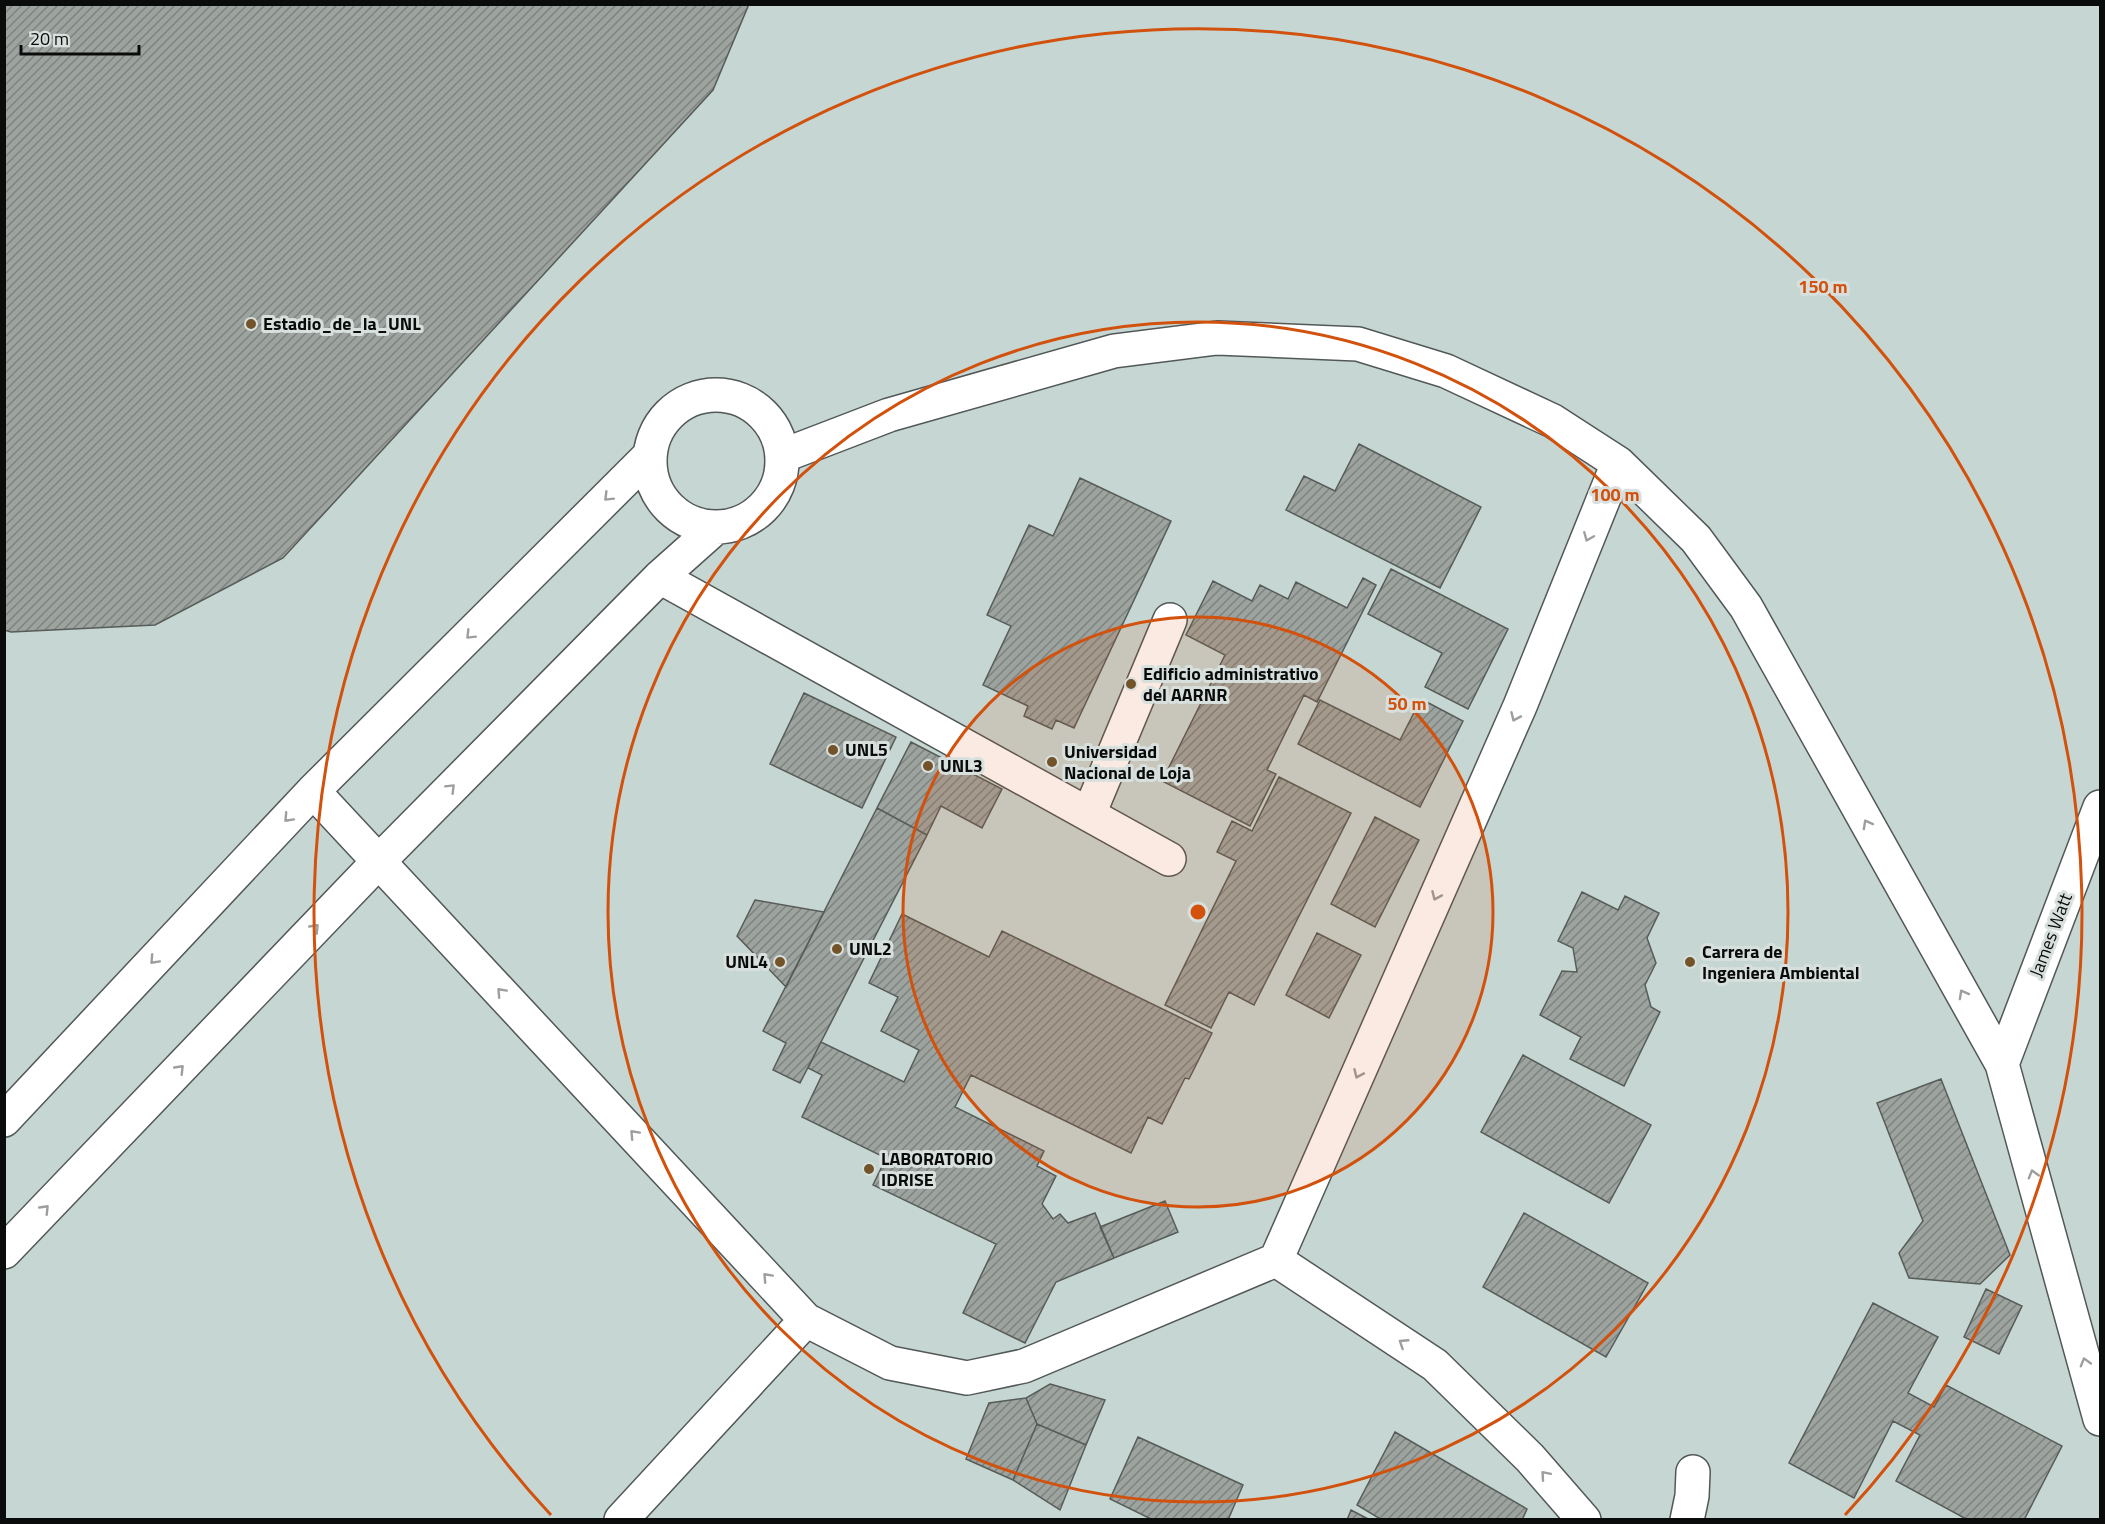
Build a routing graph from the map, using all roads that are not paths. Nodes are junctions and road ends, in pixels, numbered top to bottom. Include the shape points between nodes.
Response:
1 (649, 456) junction
2 (782, 456) junction
3 (1618, 463) junction
4 (716, 528) junction
5 (660, 577) junction
6 (1170, 620) dead end
7 (313, 791) junction
8 (2100, 807) edge
9 (1089, 814) junction
10 (1169, 859) dead end
11 (379, 861) junction
12 (2002, 1064) junction
13 (4, 1120) edge
14 (4, 1252) edge
15 (1276, 1260) junction
16 (806, 1320) junction
17 (2100, 1419) edge
18 (1693, 1472) dead end
19 (621, 1520) edge
20 (1584, 1520) edge
21 (1687, 1520) edge

1 - 2 street via 654,435 666,416 683,402 704,395 726,395 747,402 764,416 777,434
1 - 4 street via 650,474 667,506 681,518
1 -> 7 street
2 - 3 street via 889,415 1114,351 1217,338 1359,344 1446,371 1553,421
2 - 4 street via 780,477 771,498 757,514 737,524
12 -> 3 street via 1746,607 1696,538
3 -> 15 street via 1520,706
4 - 5 street
5 - 9 street
11 -> 5 street
6 - 9 street
7 - 11 street
7 -> 13 street
8 - 12 street, James Watt
9 - 10 street
14 -> 11 street
16 -> 11 street
17 -> 12 street
15 - 16 street via 1024,1366 968,1378 890,1363
20 -> 15 street via 1530,1458 1435,1365
16 - 19 street
18 - 21 street

